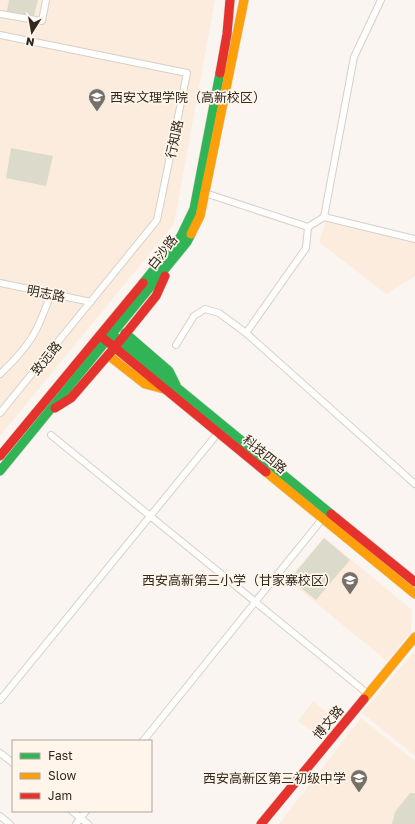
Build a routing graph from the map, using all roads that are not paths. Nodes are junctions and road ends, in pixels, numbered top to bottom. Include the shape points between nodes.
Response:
1 (46, 0) edge
2 (230, 0) edge
3 (244, 0) edge
4 (381, 0) edge
5 (0, 14) edge
6 (0, 35) edge
7 (205, 193) junction
8 (324, 217) junction
9 (308, 227) junction
10 (415, 239) edge
11 (170, 264) junction
12 (0, 283) edge
13 (51, 294) junction
14 (91, 302) junction
15 (102, 331) junction
16 (246, 333) junction
17 (116, 339) junction
18 (176, 345) dead end
19 (108, 355) junction
20 (0, 374) edge
21 (165, 389) junction
22 (49, 412) junction
23 (0, 413) edge
24 (218, 432) junction
25 (51, 435) dead end
26 (0, 456) edge
27 (0, 471) edge
28 (415, 484) edge
29 (151, 515) junction
30 (323, 518) junction
31 (415, 582) edge
32 (415, 594) edge
33 (254, 602) junction
34 (415, 637) edge
35 (368, 694) junction
36 (0, 700) edge
37 (144, 740) edge
38 (0, 752) edge
39 (12, 762) edge
40 (73, 812) edge
41 (85, 812) edge
42 (0, 816) edge
43 (81, 818) junction
44 (10, 824) edge
45 (76, 824) edge
46 (88, 824) edge
47 (261, 824) edge

1 - 5 street via 42,20
2 - 15 street, 白沙路 via 227,34 194,209 181,236
3 - 7 street, 白沙路
4 - 8 street via 354,57
6 - 14 street, 行知路 via 187,73 157,220
7 - 9 street
7 - 11 street, 白沙路 via 200,216 187,242
8 - 9 street
8 - 10 street
9 - 16 street via 306,248
11 - 17 street, 白沙路
11 - 17 street via 156,296
12 - 13 street, 明志路
13 - 14 street, 明志路
13 - 20 street via 29,342
14 - 23 street, 致远路
15 - 17 street, 科技四路
15 - 26 street, 白沙路
16 - 18 street via 219,313 205,309 194,316
16 - 28 street
17 - 19 street
17 - 21 street, 科技四路
17 - 22 street, 白沙路
17 - 31 street, 科技四路
19 - 21 street via 145,384
19 - 22 street via 71,398
21 - 24 street, 科技四路
22 - 27 street, 白沙路
24 - 29 street
24 - 30 street, 科技四路
25 - 29 street
29 - 33 street
29 - 36 street
30 - 32 street, 科技四路
30 - 33 street
33 - 35 street
33 - 37 street
34 - 35 street, 博文路
35 - 47 street, 博文路
38 - 39 street
40 - 43 street
41 - 43 street
42 - 44 street
43 - 45 street
43 - 46 street

